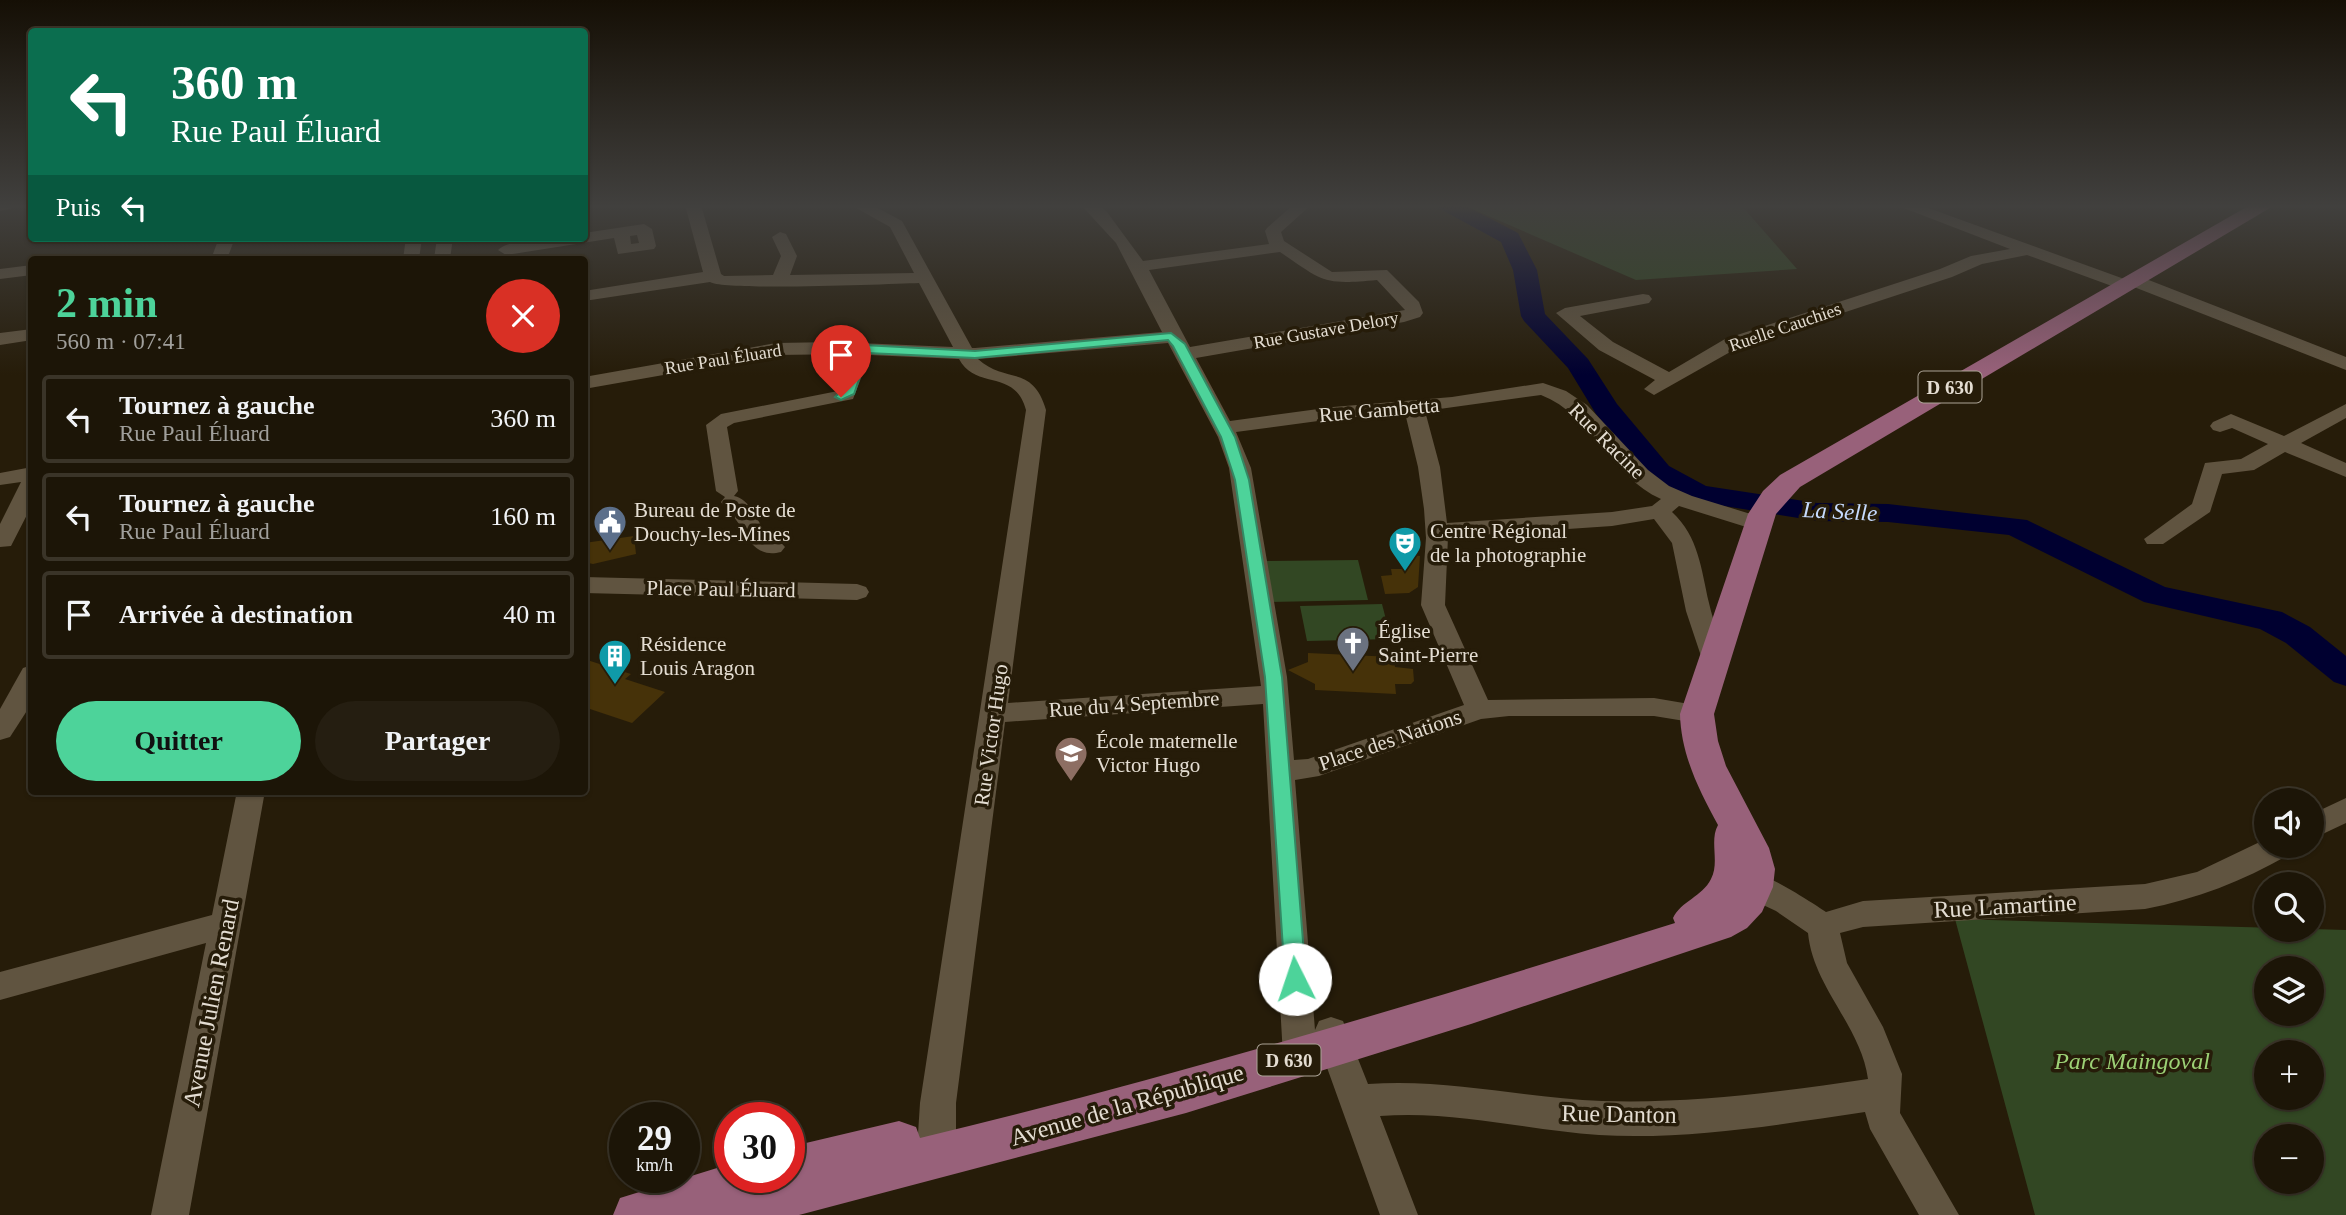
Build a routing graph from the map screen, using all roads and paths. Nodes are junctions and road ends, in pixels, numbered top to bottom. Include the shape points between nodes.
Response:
1 (709, 262) edge
2 (787, 262) edge
3 (916, 262) edge
4 (1133, 262) edge
5 (1175, 262) edge
6 (1305, 262) edge
7 (1974, 262) edge
8 (2065, 262) edge
9 (2168, 262) edge
10 (1136, 267) junction
11 (28, 270) edge
12 (0, 274) edge
13 (713, 276) junction
14 (925, 278) junction
15 (779, 282) junction
16 (2131, 283) junction
17 (588, 295) edge
18 (1643, 299) dead end
19 (28, 335) edge
20 (0, 339) edge
21 (1177, 346) junction
22 (863, 349) junction
23 (967, 354) junction
24 (2346, 364) edge
25 (588, 382) edge
26 (1533, 389) joint
27 (1414, 407) junction
28 (2346, 410) edge
29 (2220, 426) dead end
30 (1224, 428) junction
31 (2284, 444) junction
32 (28, 458) edge
33 (0, 462) edge
34 (2346, 471) edge
35 (28, 474) edge
36 (0, 479) edge
37 (28, 490) edge
38 (1667, 505) junction
39 (1766, 510) junction
40 (1437, 531) junction
41 (2155, 540) dead end
42 (4, 541) dead end
43 (773, 547) dead end
44 (588, 585) edge
45 (857, 592) dead end
46 (1714, 656) junction
47 (28, 683) edge
48 (1275, 694) junction
49 (1479, 710) junction
50 (994, 713) junction
51 (1697, 714) junction
52 (0, 730) edge
53 (1280, 771) junction
54 (250, 795) edge
55 (2346, 809) edge
56 (2324, 821) edge
57 (2256, 858) edge
58 (1744, 881) junction
59 (227, 924) junction
60 (1823, 926) junction
61 (0, 986) edge
62 (1316, 1042) junction
63 (1882, 1093) junction
64 (1356, 1102) junction
65 (937, 1145) junction
66 (805, 1167) edge
67 (714, 1192) edge
68 (170, 1215) edge
69 (637, 1215) edge
70 (715, 1215) edge
71 (1399, 1215) edge
72 (1940, 1215) edge

1 - 13 street
2 - 15 street
3 - 14 street
4 - 10 street
5 - 10 street
6 - 21 street, Rue Gustave Delory via 1331,278 1381,274 1413,306 1414,313
7 - 18 street, Ruelle Cauchies via 1732,343 1661,384 1565,313
8 - 16 street
9 - 16 main road, D 630
10 - 21 street
11 - 12 street
13 - 15 street via 729,282
13 - 17 street
14 - 15 street
14 - 23 street
16 - 24 street
16 - 39 main road, D 630 via 1790,481
19 - 20 street
21 - 23 street, Rue Paul Éluard
21 - 30 street
22 - 23 street, Rue Paul Éluard
22 - 25 street, Rue Paul Éluard via 765,350
22 - 43 street via 846,395 728,418 716,425 729,496 758,538
23 - 50 street, Rue Victor Hugo via 978,369 1026,386 1036,410
26 - 27 street, Rue Gambetta
26 - 38 street, Rue Racine via 1553,392 1580,409
27 - 30 street, Rue Gambetta
27 - 40 street, Place des Nations via 1429,467
28 - 31 street
29 - 31 street via 2231,420
30 - 48 street via 1242,480
31 - 34 street
31 - 41 street via 2246,465 2213,468 2202,507
32 - 33 street
35 - 36 street
37 - 42 street
38 - 39 street, Rue Racine
38 - 40 street via 1599,521
38 - 46 street via 1671,524 1690,557 1698,608
39 - 46 main road
40 - 49 street, Place des Nations via 1433,605
44 - 45 street, Place Paul Éluard
46 - 51 main road
47 - 52 street
48 - 50 street, Rue du 4 Septembre
48 - 53 street
49 - 51 street via 1654,707
49 - 53 street, Place des Nations via 1309,769
50 - 65 street, Rue Victor Hugo
51 - 58 main road via 1699,741 1754,859 1756,868
53 - 62 street
54 - 59 street, Avenue Julien Renard
55 - 56 street
57 - 60 street, Rue Lamartine via 2195,887 2163,894 1863,914
58 - 60 street
58 - 62 main road, Avenue de la République / D 630 via 1745,905 1702,931
59 - 61 street
59 - 68 street, Avenue Julien Renard
60 - 63 street via 1828,954 1881,1064
62 - 64 street
62 - 65 main road, Avenue de la République / D 630 via 1113,1112
63 - 64 street, Rue Danton via 1756,1111 1628,1118 1396,1099
63 - 72 street via 1881,1107 1889,1129
64 - 71 street
65 - 66 main road, Avenue de la République / D 630
65 - 70 main road, Avenue de la République / D 630
67 - 69 main road

